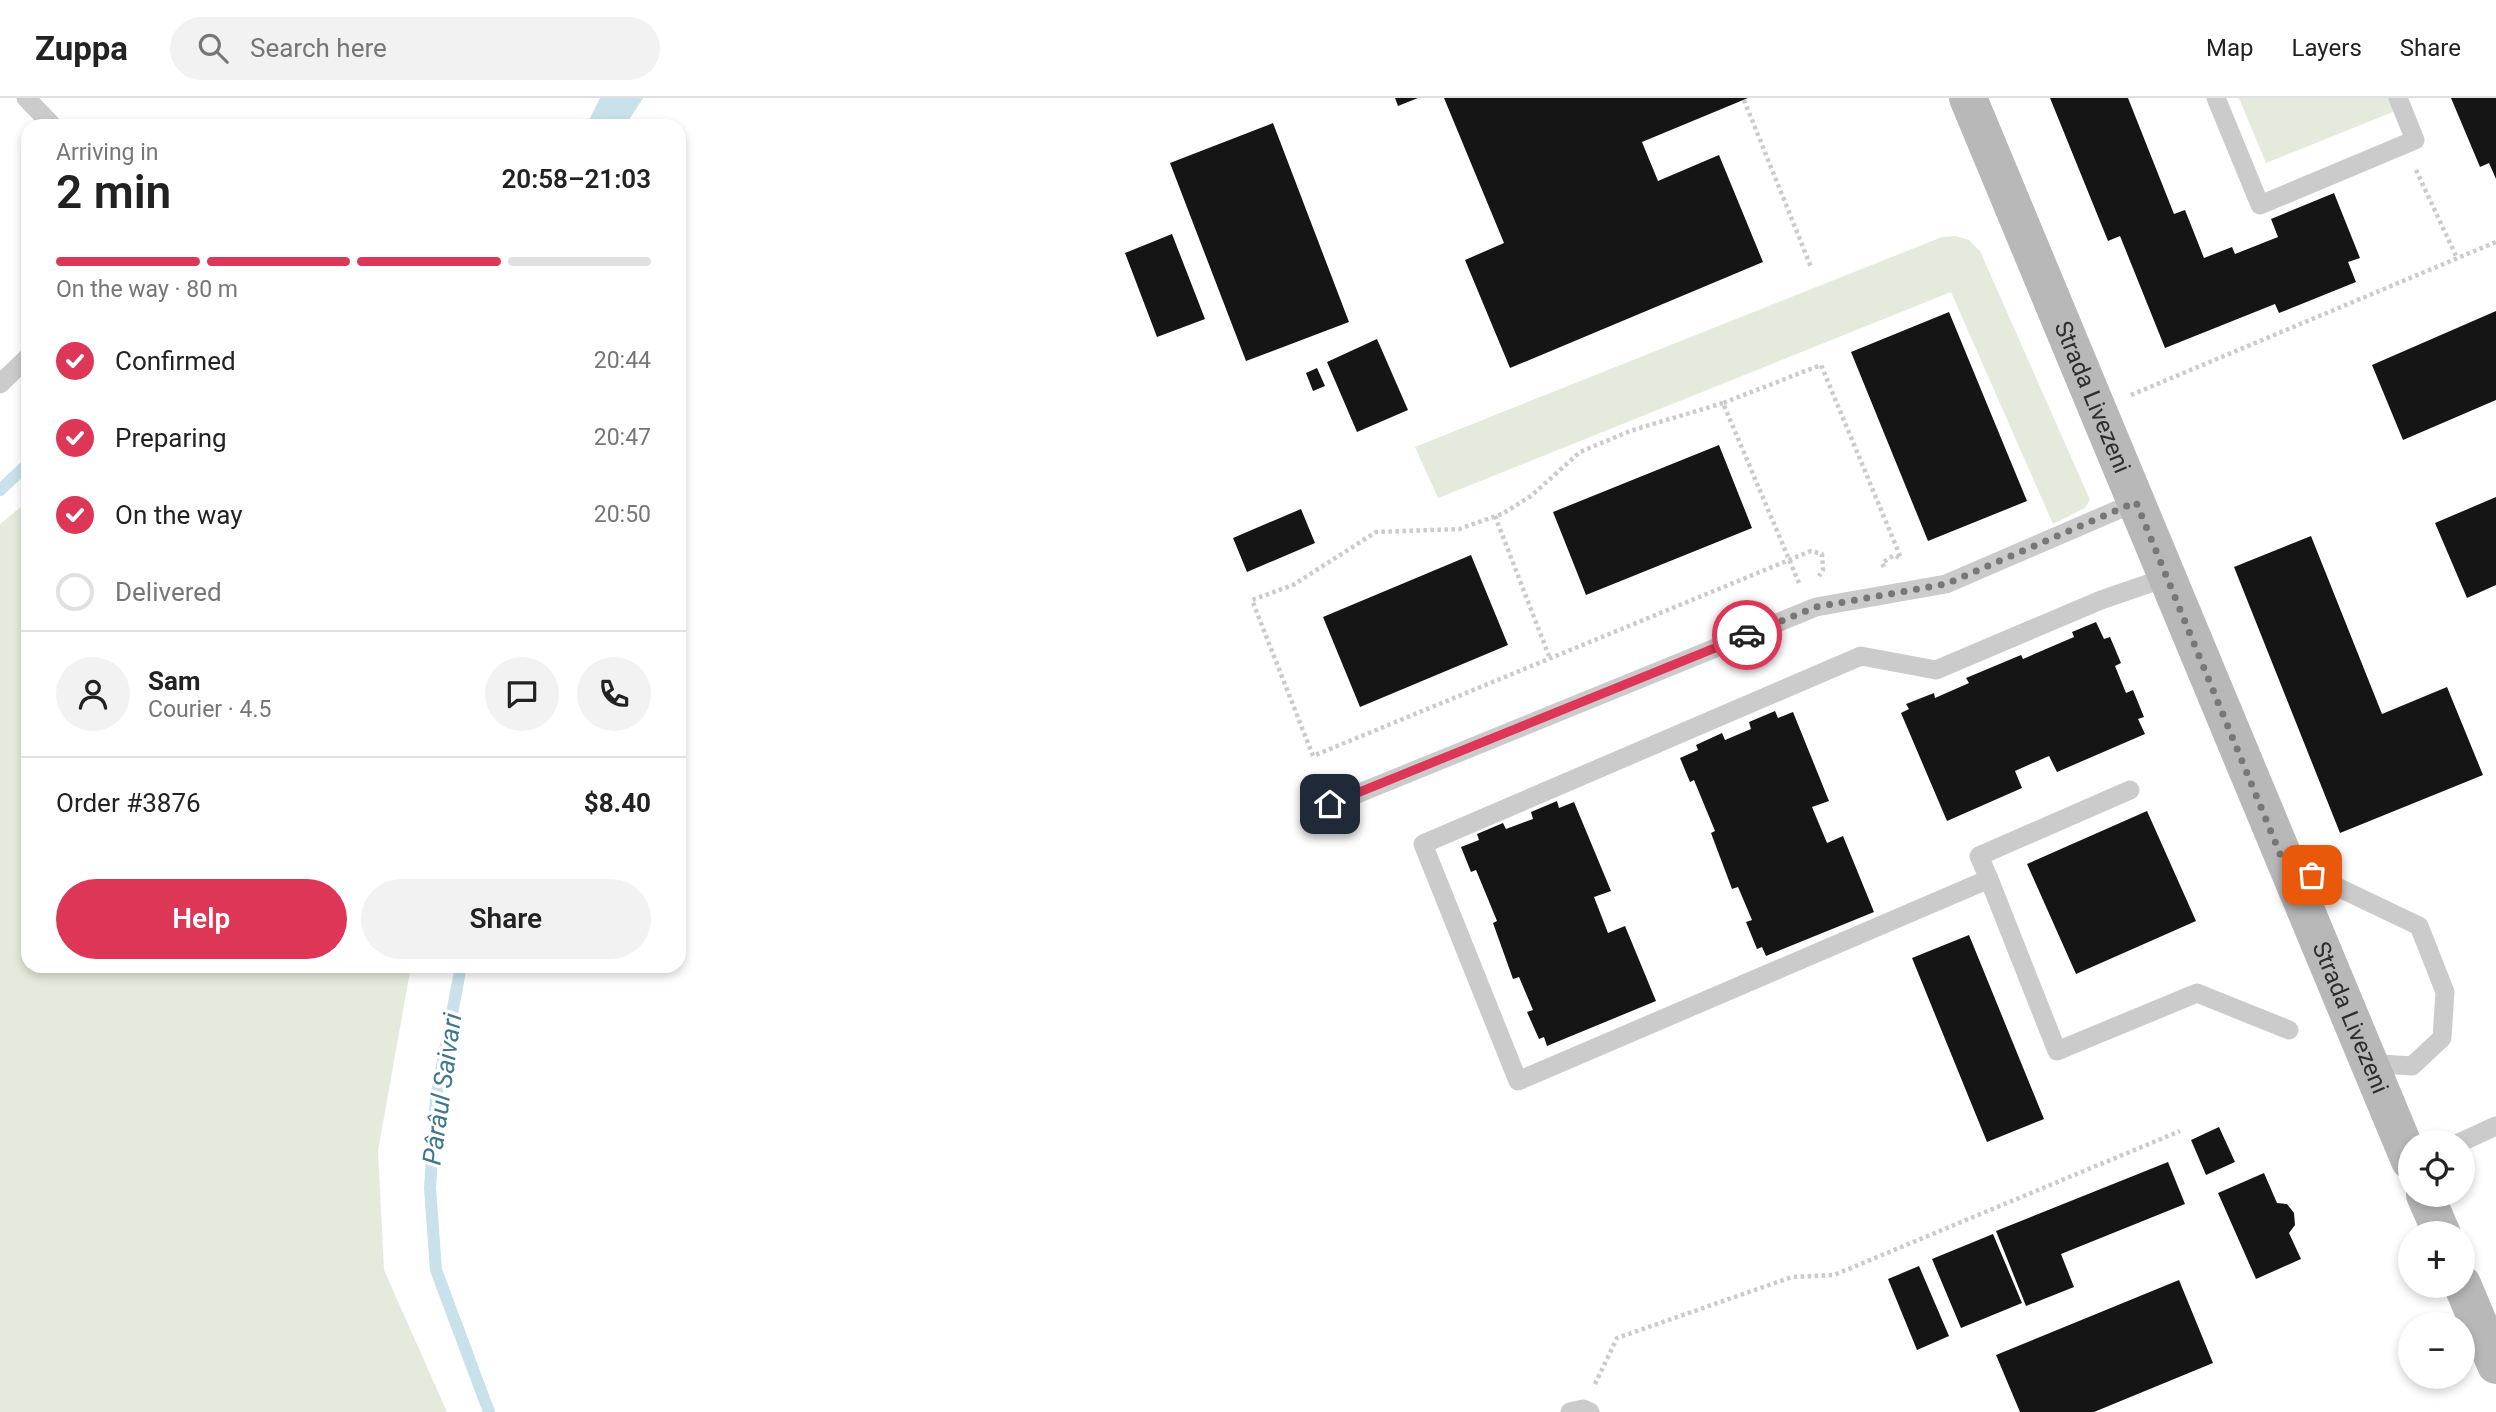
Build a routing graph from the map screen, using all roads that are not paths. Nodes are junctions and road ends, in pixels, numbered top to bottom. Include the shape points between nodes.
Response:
1 (26, 98) edge
2 (1968, 98) edge
3 (2216, 98) edge
4 (2398, 98) edge
5 (46, 119) edge
6 (21, 364) edge
7 (0, 384) edge
8 (2136, 502) junction
9 (2168, 578) junction
10 (2130, 790) dead end
11 (1330, 804) dead end
12 (2283, 861) junction
13 (1989, 879) junction
14 (2289, 1030) dead end
15 (2367, 1063) junction
16 (2496, 1126) edge
17 (2398, 1134) edge
18 (2475, 1136) edge
19 (2468, 1298) edge
20 (2496, 1366) edge

1 - 5 lane
2 - 8 main road, Strada Livezeni
3 - 4 lane via 2260,205 2415,140
6 - 7 lane
8 - 9 main road, Strada Livezeni
8 - 11 lane via 1946,584 1816,607
9 - 12 main road, Strada Livezeni
9 - 13 lane via 2101,600 1936,670 1861,656 1423,844 1518,1081
10 - 13 lane via 1979,856
12 - 15 main road, Strada Livezeni
12 - 15 lane via 2418,926 2445,992 2442,1038 2412,1066
13 - 14 lane via 2057,1051 2197,993
15 - 17 main road, Strada Livezeni
16 - 18 lane
19 - 20 main road

